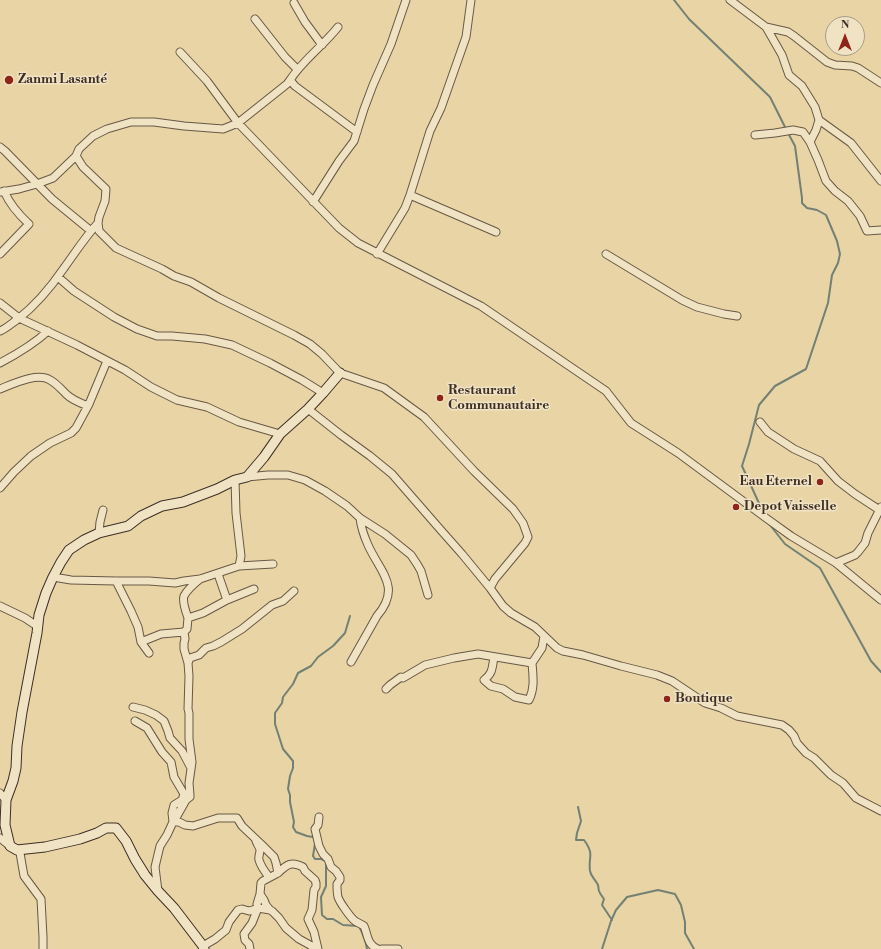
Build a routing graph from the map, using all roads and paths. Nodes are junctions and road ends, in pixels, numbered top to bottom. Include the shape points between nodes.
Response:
1 (406, 0) edge
2 (471, 0) edge
3 (730, 0) edge
4 (294, 2) dead end
5 (255, 19) dead end
6 (338, 27) dead end
7 (766, 27) junction
8 (322, 45) junction
9 (180, 52) dead end
10 (297, 69) junction
11 (290, 80) junction
12 (881, 83) edge
13 (819, 120) junction
14 (238, 123) junction
15 (357, 132) junction
16 (756, 135) dead end
17 (810, 142) junction
18 (0, 147) edge
19 (76, 156) junction
20 (881, 181) edge
21 (37, 184) junction
22 (2, 191) edge
23 (410, 195) junction
24 (313, 202) junction
25 (98, 223) junction
26 (881, 230) edge
27 (91, 231) junction
28 (496, 232) dead end
29 (0, 254) edge
30 (377, 254) junction
31 (606, 254) dead end
32 (58, 277) junction
33 (0, 303) edge
34 (737, 316) dead end
35 (19, 318) junction
36 (0, 331) edge
37 (48, 331) junction
38 (107, 362) junction
39 (0, 363) edge
40 (340, 373) junction
41 (0, 389) edge
42 (323, 393) junction
43 (88, 406) junction
44 (308, 409) junction
45 (760, 422) dead end
46 (280, 434) junction
47 (247, 477) junction
48 (235, 480) junction
49 (0, 488) edge
50 (881, 509) edge
51 (103, 510) dead end
52 (360, 518) junction
53 (99, 533) junction
54 (836, 563) junction
55 (273, 564) dead end
56 (239, 566) junction
57 (218, 574) junction
58 (53, 577) junction
59 (200, 579) junction
60 (116, 581) junction
61 (490, 588) junction
62 (254, 589) dead end
63 (294, 592) dead end
64 (428, 595) dead end
65 (227, 600) junction
66 (881, 600) edge
67 (0, 606) edge
68 (188, 618) junction
69 (37, 626) junction
70 (184, 632) junction
71 (544, 636) junction
72 (141, 642) junction
73 (149, 653) dead end
74 (494, 657) junction
75 (351, 662) dead end
76 (532, 662) junction
77 (188, 663) junction
78 (386, 689) dead end
79 (134, 707) dead end
80 (135, 721) dead end
81 (191, 768) junction
82 (3, 797) edge
83 (881, 811) edge
84 (319, 817) dead end
85 (173, 822) junction
86 (0, 838) edge
87 (256, 839) junction
88 (13, 848) junction
89 (278, 873) junction
90 (269, 877) junction
91 (158, 892) junction
92 (260, 894) junction
93 (258, 908) junction
94 (270, 910) junction
95 (204, 948) edge
96 (42, 949) edge
97 (250, 949) edge
98 (317, 949) edge
99 (378, 949) edge
100 (382, 949) edge
101 (398, 949) edge

1 - 15 street
2 - 23 street via 466,37 430,132
3 - 7 street
4 - 8 street
5 - 10 street
6 - 8 street
7 - 12 street via 788,32 827,62 858,68
7 - 13 street via 782,55 789,75 802,86 815,107
8 - 10 street
9 - 14 street via 207,81
10 - 11 street
11 - 14 street
11 - 15 street
13 - 17 street
13 - 20 street via 851,143
14 - 19 street via 223,129 131,122 93,136 79,149
14 - 24 street
15 - 24 street
16 - 17 street via 793,130 803,132
17 - 26 street via 826,181 848,201 868,231
18 - 21 street
19 - 21 street via 53,178
19 - 25 street via 83,167 106,189
21 - 22 street
21 - 27 street
22 - 29 street via 29,224
23 - 28 street
23 - 30 street
24 - 30 street via 344,232
25 - 27 street
25 - 40 street via 99,231 116,248 192,282 294,335 310,344
27 - 32 street
30 - 54 street via 481,306 606,391 631,423 678,453 791,536
31 - 34 street via 682,300
32 - 35 street
32 - 42 street via 74,291 137,329 157,336 205,338 232,345
33 - 35 street
35 - 36 street
35 - 37 street
37 - 38 street
37 - 39 street
38 - 43 street
38 - 46 street via 177,400 207,407 239,422
40 - 42 street
40 - 61 street via 384,388 424,417 513,509 523,523 528,537 525,543
41 - 43 street via 38,377 49,379 68,396
42 - 44 street
43 - 49 street via 71,434 50,443 31,456
44 - 46 street
44 - 61 street via 392,474
45 - 50 street via 768,432 794,449 820,461 838,481
46 - 47 street
47 - 48 street
47 - 52 street via 288,475 299,478 325,491
48 - 53 street via 183,502 162,506 141,516 128,526
48 - 56 street via 241,556
50 - 54 street via 858,552
51 - 53 street
52 - 64 street via 411,555 421,571
52 - 75 street via 368,545 386,577 388,596
53 - 58 street via 69,550
54 - 66 street
55 - 56 street
56 - 57 street
57 - 59 street
57 - 65 street
58 - 60 street
58 - 69 street
59 - 60 street via 175,583
59 - 68 street via 184,596
60 - 72 street via 138,627
61 - 71 street via 511,613
62 - 65 street
63 - 77 street via 283,601 272,605 242,629 190,658
65 - 68 street
67 - 69 street
68 - 70 street via 188,629
69 - 82 street via 22,712 16,768 13,781
70 - 72 street via 161,634
70 - 77 street via 184,649
71 - 76 street via 542,648
71 - 83 street via 563,651 657,675 672,681 705,703 737,716 782,725 790,730 806,753 823,765 856,798
72 - 73 street
74 - 76 street
74 - 76 street via 490,675 484,680 515,697 529,700 534,684
74 - 78 street via 478,654 442,661 401,677
77 - 81 street
79 - 81 street via 156,715 164,721 170,738 182,751
80 - 85 street via 147,728 171,762 174,777 184,794 182,800 174,805
81 - 85 street via 190,797
82 - 88 street via 6,825
84 - 99 street via 315,828 316,836 323,854 340,877 337,884 340,902 349,916 364,926 371,945
85 - 87 street via 193,826 218,818 237,818
85 - 91 street via 160,846 155,867
86 - 88 street
87 - 89 street via 274,857
87 - 90 street via 263,871
88 - 91 street via 45,847 80,839 106,828 116,828
88 - 96 street via 20,853 24,876 41,899 44,937
89 - 90 street
89 - 98 street via 289,864 295,864 303,867 315,880 312,910 308,919 314,932
90 - 92 street via 262,883
91 - 95 street via 174,908
92 - 93 street
92 - 94 street
93 - 94 street
93 - 95 street via 249,911 238,910 226,930
93 - 97 street via 244,934
94 - 98 street via 294,935
100 - 101 street

